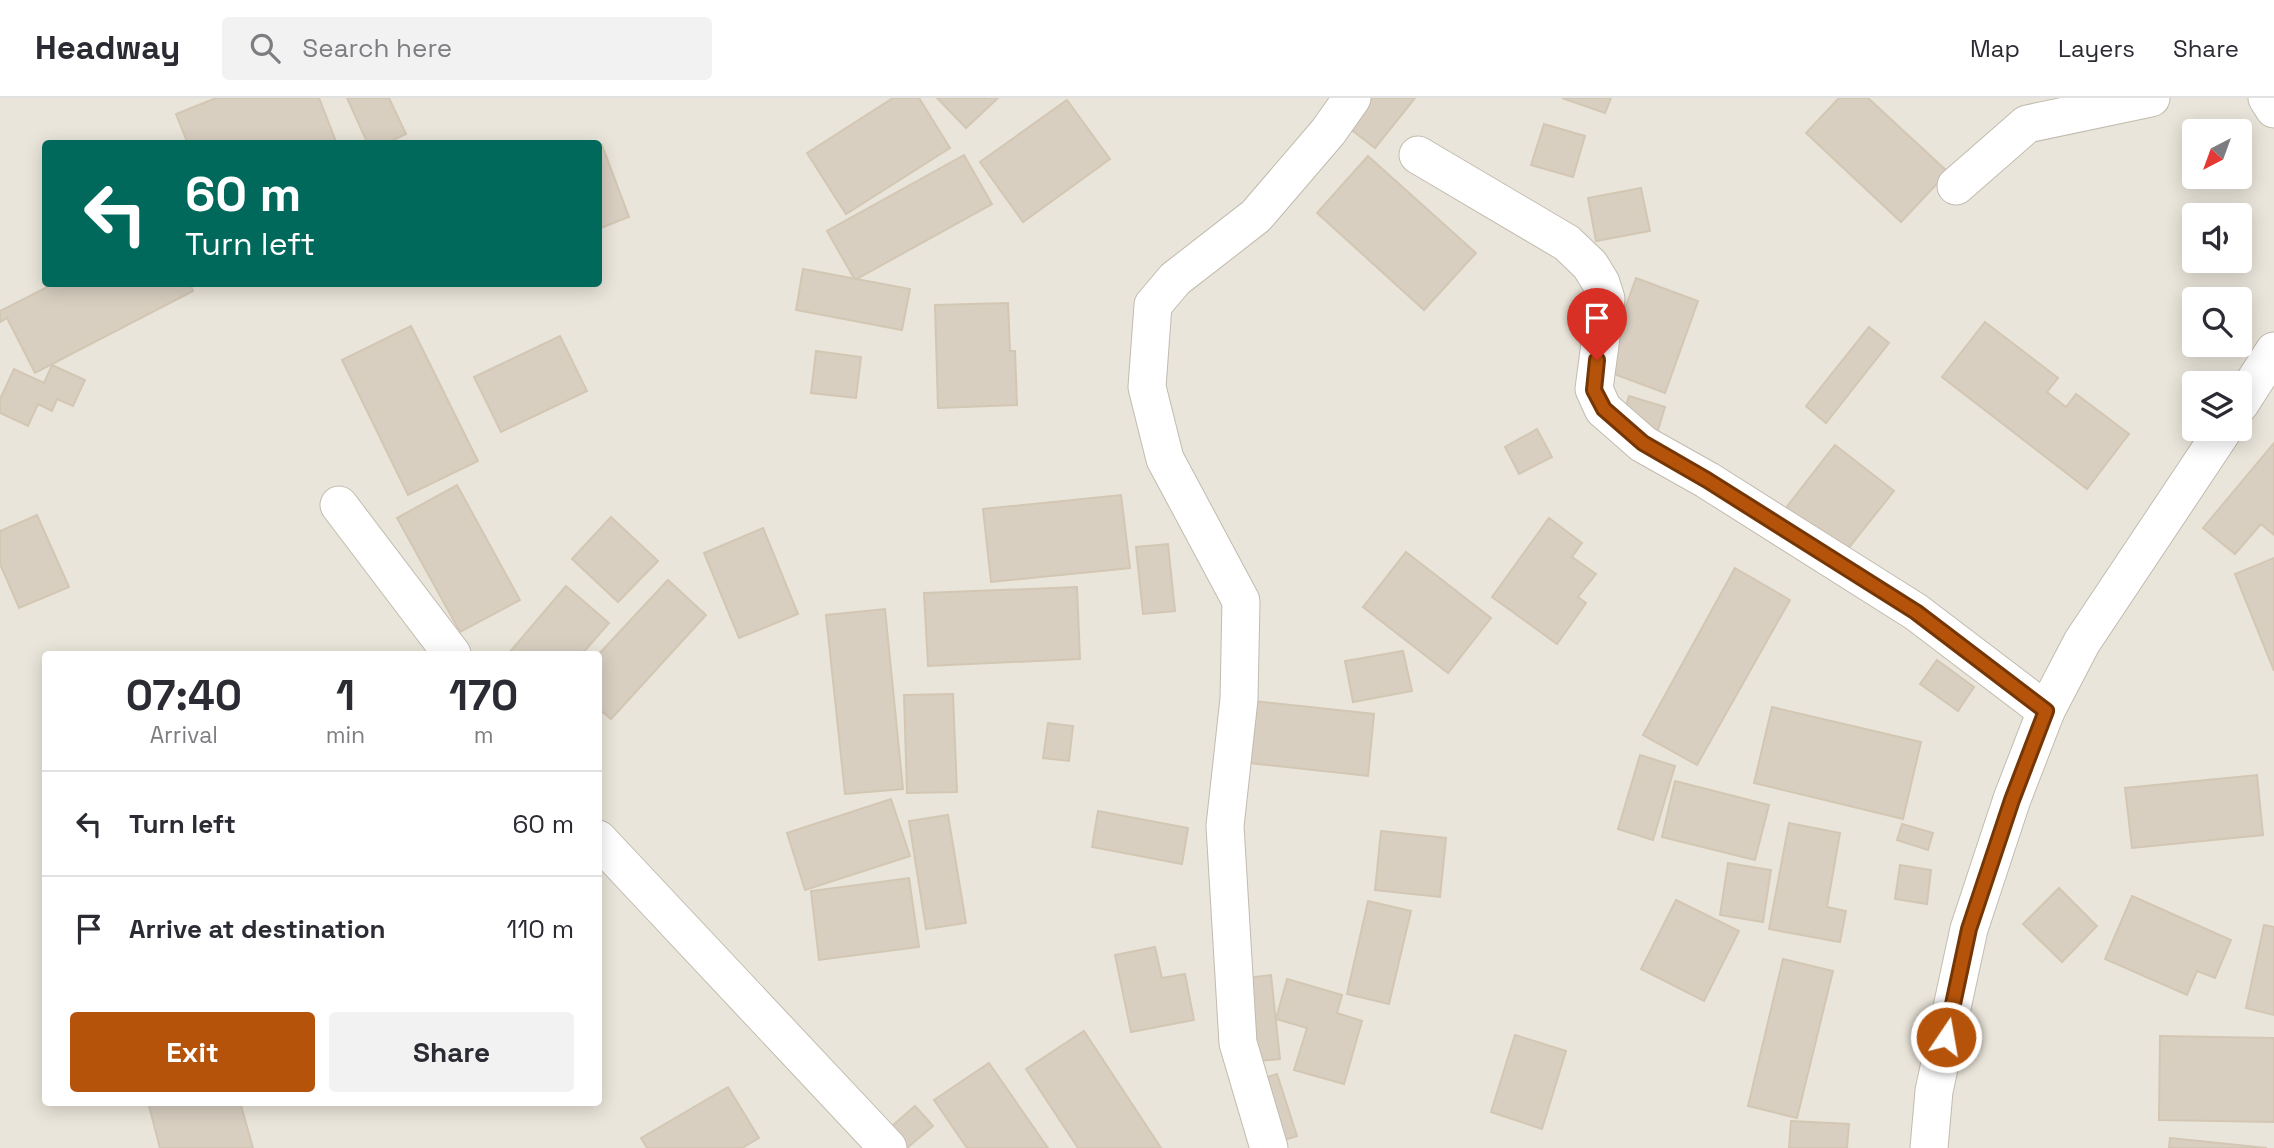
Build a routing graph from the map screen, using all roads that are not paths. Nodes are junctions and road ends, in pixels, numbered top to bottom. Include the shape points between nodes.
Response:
1 (1352, 98) edge
2 (2151, 98) edge
3 (2267, 98) edge
4 (2274, 109) edge
5 (1418, 155) dead end
6 (1956, 186) dead end
7 (2274, 351) edge
8 (2252, 385) edge
9 (2216, 441) edge
10 (339, 505) dead end
11 (450, 651) edge
12 (2046, 711) junction
13 (602, 843) edge
14 (888, 1148) edge
15 (1269, 1148) edge
16 (1929, 1148) edge

1 - 15 street via 1256,216 1175,279 1153,305 1147,387 1165,459 1241,601 1239,699 1224,825 1238,1043
2 - 6 street via 2027,124
3 - 4 street
5 - 12 street via 1567,243 1590,265 1606,299 1594,390 1604,409 1643,443 1916,612
7 - 8 street
9 - 12 street via 2082,642
10 - 11 street
12 - 16 street via 1969,929 1934,1091
13 - 14 street

